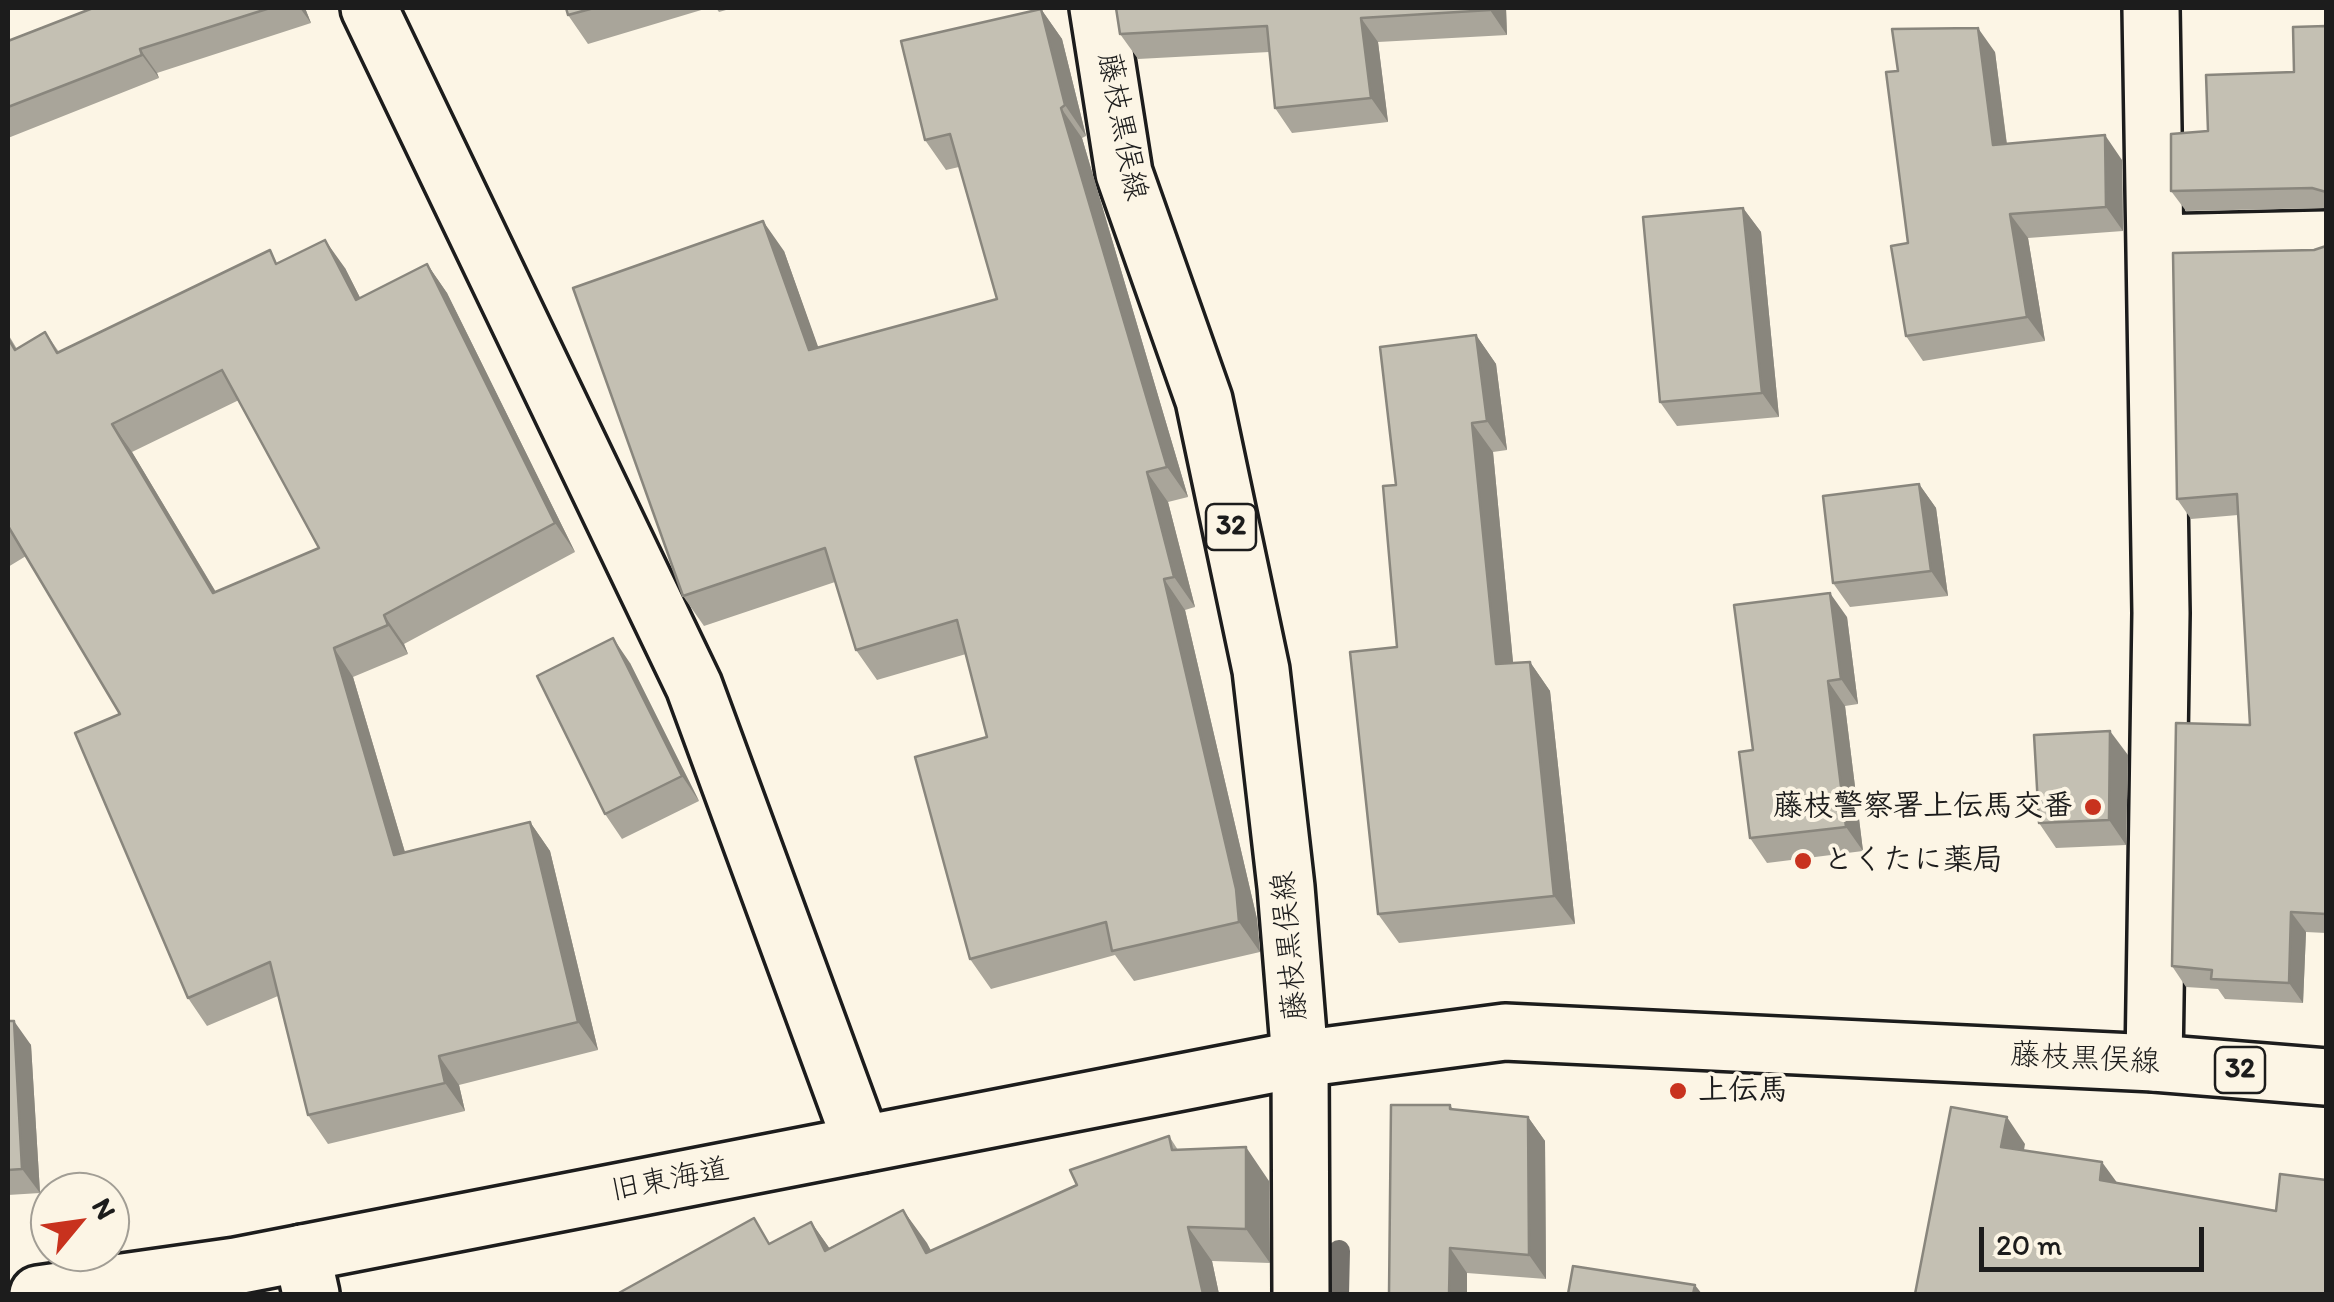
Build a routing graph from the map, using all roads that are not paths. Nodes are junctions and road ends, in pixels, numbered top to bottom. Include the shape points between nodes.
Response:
1 (369, 8) edge
2 (1098, 8) edge
3 (2151, 8) edge
4 (2326, 239) edge
5 (2155, 242) junction
6 (1300, 1059) junction
7 (2154, 1063) junction
8 (2326, 1077) edge
9 (862, 1144) junction
10 (307, 1274) edge
11 (38, 1294) edge
12 (1300, 1294) edge

1 - 9 street via 694,686
2 - 6 street, 藤枝黒俣線 / 32 via 1124,173 1204,400 1261,670
3 - 5 street
4 - 5 street
5 - 7 street via 2161,612
6 - 7 street, 藤枝黒俣線 / 32 via 1505,1032
6 - 9 street, 旧東海道
6 - 12 street
7 - 8 street, 藤枝黒俣線 / 32
9 - 10 street, 旧東海道
10 - 11 street, 旧東海道 via 236,1266

